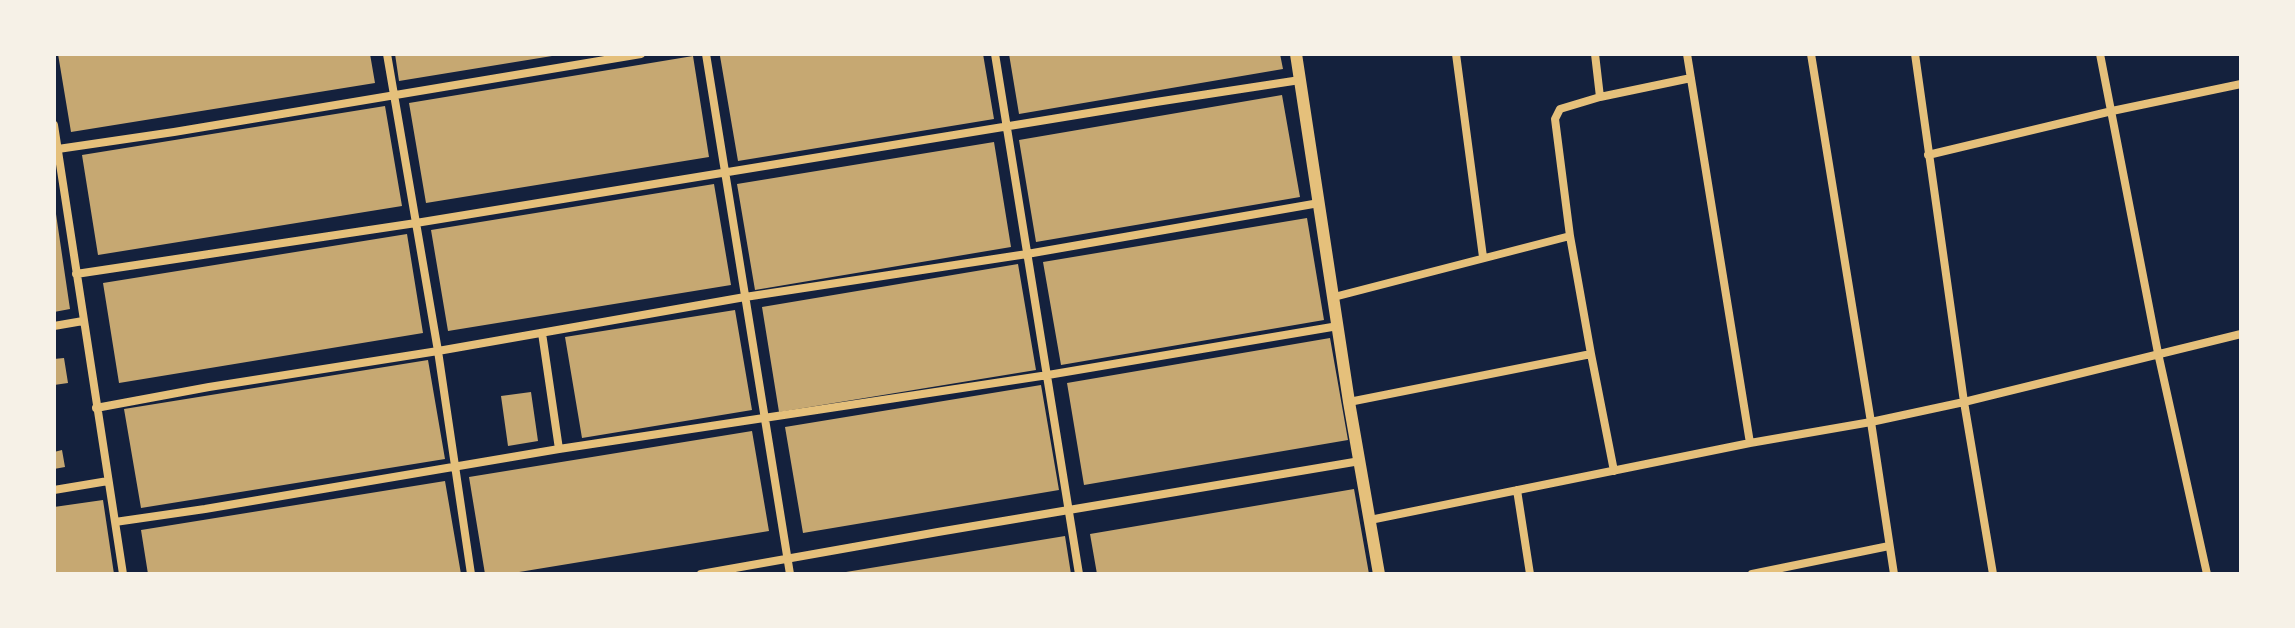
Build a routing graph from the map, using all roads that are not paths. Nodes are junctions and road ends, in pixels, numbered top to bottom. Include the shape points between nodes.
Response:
1 (387, 54) edge
2 (641, 54) edge
3 (706, 54) edge
4 (995, 54) edge
5 (1296, 54) edge
6 (1456, 54) edge
7 (1595, 54) edge
8 (1687, 54) edge
9 (1811, 54) edge
10 (1915, 54) edge
11 (2100, 54) edge
12 (1691, 78) junction
13 (1300, 80) junction
14 (2241, 84) edge
15 (395, 95) junction
16 (1600, 97) junction
17 (2112, 111) junction
18 (54, 125) edge
19 (1006, 126) junction
20 (58, 149) junction
21 (1928, 155) junction
22 (725, 172) junction
23 (59, 191) edge
24 (1319, 203) junction
25 (416, 223) junction
26 (1570, 236) junction
27 (1027, 254) junction
28 (1483, 257) junction
29 (76, 274) junction
30 (745, 297) junction
31 (1334, 297) junction
32 (83, 321) junction
33 (54, 326) edge
34 (1338, 326) junction
35 (542, 333) junction
36 (2241, 334) edge
37 (438, 351) junction
38 (2158, 353) junction
39 (1591, 354) junction
40 (1048, 375) junction
41 (1349, 402) junction
42 (1964, 402) junction
43 (96, 408) junction
44 (764, 419) junction
45 (1871, 422) junction
46 (1750, 443) junction
47 (559, 449) junction
48 (1360, 461) junction
49 (455, 466) junction
50 (1614, 471) junction
51 (108, 481) junction
52 (54, 490) edge
53 (1517, 490) junction
54 (1070, 511) junction
55 (1370, 520) junction
56 (115, 522) junction
57 (1889, 546) junction
58 (787, 560) junction
59 (123, 574) edge
60 (471, 574) edge
61 (701, 574) edge
62 (790, 574) edge
63 (1079, 574) edge
64 (1379, 574) edge
65 (1530, 574) edge
66 (1752, 574) edge
67 (1894, 574) edge
68 (1993, 574) edge
69 (2207, 574) edge

1 - 15 street
2 - 15 street
3 - 22 street
4 - 19 street
5 - 13 street
6 - 28 street
7 - 16 street
8 - 12 street
9 - 45 street
10 - 21 street
11 - 17 street
12 - 16 street
12 - 46 street
13 - 19 street
13 - 24 street
14 - 17 street
15 - 20 street
15 - 25 street
16 - 26 street via 1556,114
17 - 21 street
17 - 38 street
18 - 20 street
19 - 22 street
19 - 27 street
20 - 23 street
21 - 42 street
22 - 25 street
22 - 30 street
23 - 29 street
24 - 27 street
24 - 31 street
25 - 29 street
25 - 37 street
26 - 28 street
26 - 39 street
27 - 30 street
27 - 40 street
28 - 31 street
29 - 32 street
30 - 35 street
30 - 44 street
31 - 34 street
32 - 33 street
32 - 43 street
34 - 40 street
34 - 41 street
35 - 37 street
35 - 47 street
36 - 38 street
37 - 43 street
37 - 49 street
38 - 42 street
38 - 69 street
39 - 41 street
39 - 50 street
40 - 44 street
40 - 54 street
41 - 48 street
42 - 45 street
42 - 68 street
43 - 51 street
44 - 47 street
44 - 58 street
45 - 46 street
45 - 57 street
46 - 50 street
47 - 49 street
48 - 54 street
48 - 55 street
49 - 56 street
49 - 60 street
50 - 53 street
51 - 52 street
51 - 56 street
53 - 55 street
53 - 65 street
54 - 58 street
54 - 63 street
55 - 64 street
56 - 59 street
57 - 66 street
57 - 67 street
58 - 61 street
58 - 62 street

